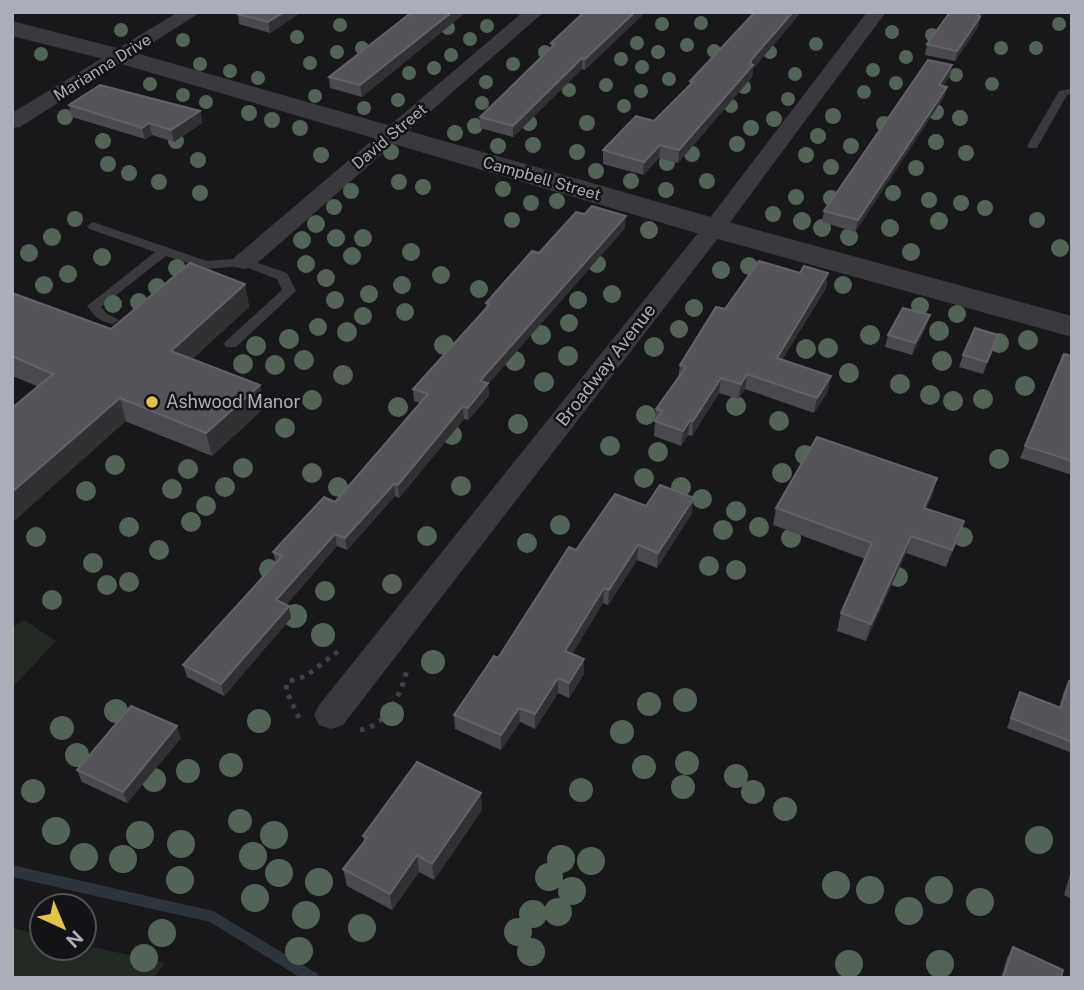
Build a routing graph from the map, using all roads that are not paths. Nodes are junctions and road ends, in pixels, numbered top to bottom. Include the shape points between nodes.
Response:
1 (192, 12) edge
2 (535, 12) edge
3 (877, 12) edge
4 (12, 28) edge
5 (120, 57) junction
6 (1072, 91) edge
7 (12, 122) edge
8 (390, 134) junction
9 (1033, 146) dead end
10 (93, 226) dead end
11 (714, 228) junction
12 (164, 251) junction
13 (244, 262) junction
14 (112, 320) dead end
15 (1072, 327) edge
16 (231, 344) dead end
17 (331, 715) dead end

1 - 5 street, Marianna Drive
2 - 8 street, David Street
3 - 11 street, Broadway Avenue
4 - 5 street, Campbell Street
5 - 7 street, Marianna Drive
5 - 8 street, Campbell Street
6 - 9 lane via 1063,93
8 - 11 street, Campbell Street
8 - 13 street, David Street
10 - 12 lane
11 - 15 street, Campbell Street
11 - 17 street, Broadway Avenue
12 - 13 lane via 201,269
12 - 14 lane via 94,306 101,316
13 - 16 lane via 282,276 289,291

